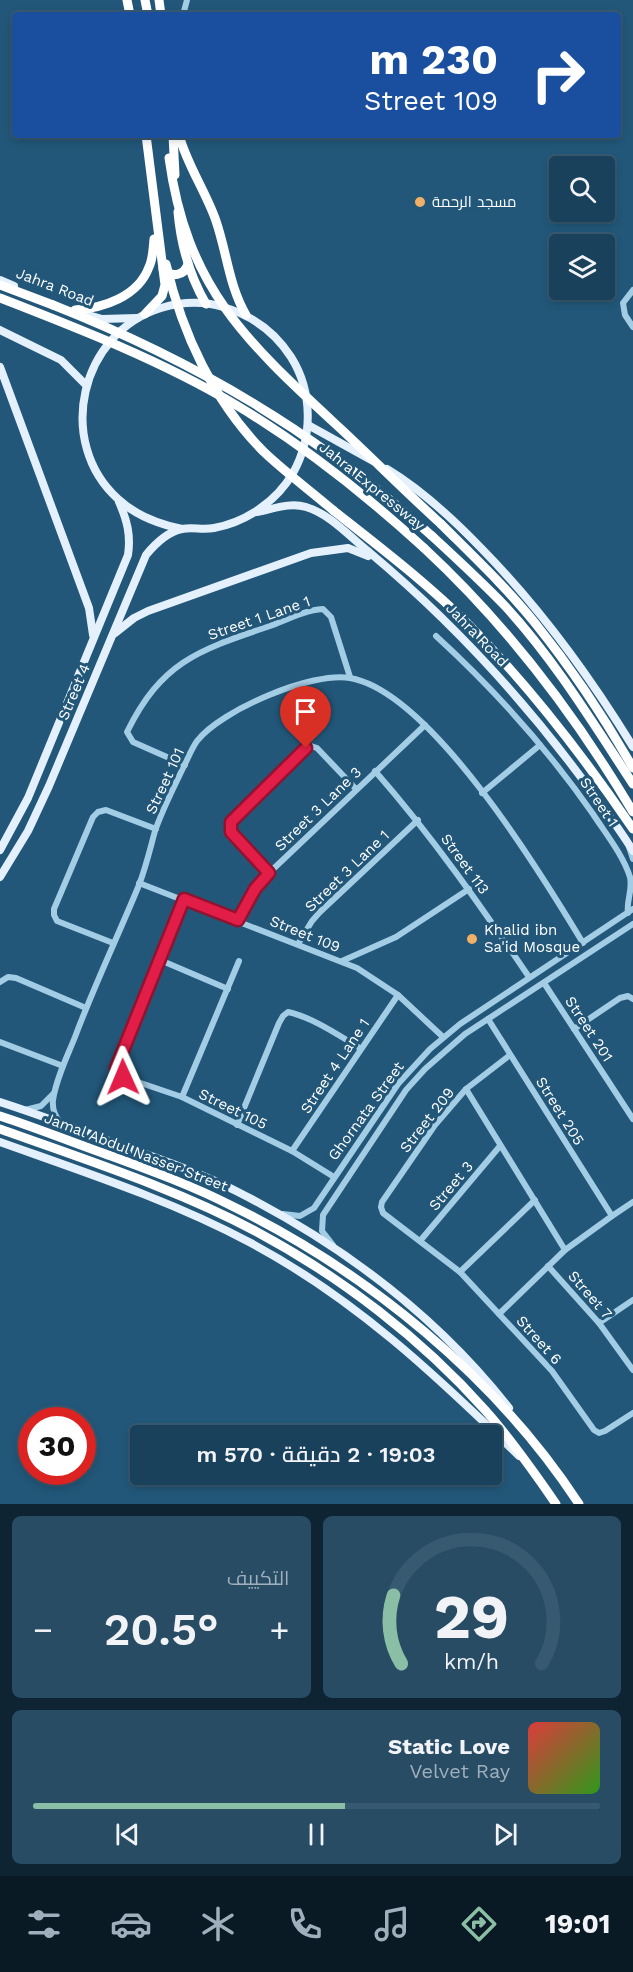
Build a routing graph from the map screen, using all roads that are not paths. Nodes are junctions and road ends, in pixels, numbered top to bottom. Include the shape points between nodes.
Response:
1 (148, 138) edge
2 (148, 138) edge
3 (167, 138) edge
4 (173, 138) edge
5 (180, 138) edge
6 (156, 225) junction
7 (188, 264) junction
8 (164, 265) junction
9 (0, 282) edge
10 (633, 290) edge
11 (0, 297) edge
12 (206, 304) junction
13 (75, 310) junction
14 (246, 315) junction
15 (141, 316) junction
16 (633, 327) edge
17 (0, 330) edge
18 (0, 367) edge
19 (86, 385) junction
20 (308, 425) junction
21 (118, 499) junction
22 (254, 513) junction
23 (182, 529) junction
24 (383, 564) junction
25 (108, 600) junction
26 (124, 607) junction
27 (112, 636) junction
28 (436, 636) dead end
29 (93, 639) junction
30 (350, 677) junction
31 (425, 725) junction
32 (540, 745) junction
33 (633, 747) edge
34 (185, 765) junction
35 (633, 768) edge
36 (375, 771) junction
37 (633, 783) edge
38 (356, 789) junction
39 (482, 793) junction
40 (633, 812) edge
41 (418, 820) junction
42 (156, 829) junction
43 (633, 829) edge
44 (627, 841) junction
45 (0, 850) edge
46 (633, 850) edge
47 (633, 859) edge
48 (269, 873) junction
49 (0, 877) edge
50 (140, 883) junction
51 (470, 890) junction
52 (184, 899) junction
53 (631, 913) edge
54 (238, 920) junction
55 (633, 924) edge
56 (113, 943) junction
57 (583, 943) junction
58 (298, 944) junction
59 (160, 960) junction
60 (239, 961) dead end
61 (342, 962) junction
62 (529, 977) junction
63 (0, 982) edge
64 (544, 983) junction
65 (228, 989) junction
66 (398, 995) junction
67 (633, 999) edge
68 (86, 1008) junction
69 (488, 1019) junction
70 (574, 1029) junction
71 (443, 1037) junction
72 (0, 1042) edge
73 (360, 1048) junction
74 (510, 1055) junction
75 (418, 1061) junction
76 (63, 1066) junction
77 (425, 1069) junction
78 (407, 1073) junction
79 (414, 1080) junction
80 (466, 1089) junction
81 (56, 1090) junction
82 (182, 1097) junction
83 (0, 1102) edge
84 (24, 1110) junction
85 (3, 1117) edge
86 (633, 1119) edge
87 (60, 1122) junction
88 (237, 1125) junction
89 (1, 1130) edge
90 (0, 1142) edge
91 (501, 1146) junction
92 (292, 1151) junction
93 (334, 1177) junction
94 (535, 1200) junction
95 (633, 1202) edge
96 (314, 1208) junction
97 (271, 1210) junction
98 (324, 1212) junction
99 (612, 1216) junction
100 (420, 1241) junction
101 (565, 1250) junction
102 (342, 1254) junction
103 (548, 1266) junction
104 (460, 1272) junction
105 (633, 1300) edge
106 (500, 1314) junction
107 (599, 1323) junction
108 (633, 1370) edge
109 (633, 1413) edge
110 (545, 1456) junction
111 (532, 1470) junction
112 (556, 1504) edge
113 (579, 1504) edge

1 - 6 highway
2 - 8 highway
3 - 35 highway, bridge via 177,204 192,249 212,291 247,339 441,524 534,622 591,698
4 - 7 highway via 179,224
5 - 14 highway via 217,223 232,285
6 - 8 highway
6 - 13 highway via 149,268 138,285 104,306
7 - 8 highway via 179,275 169,274
7 - 12 highway
8 - 15 highway via 164,292
8 - 43 highway, bridge via 204,368 223,400 263,451 434,591 502,659 574,746
9 - 13 main road, Jahra Road
9 - 37 highway, Jahra Expressway, bridge via 122,332 217,380 334,455 386,495 528,633
10 - 16 street via 623,303
11 - 40 highway, Jahra Expressway, bridge via 124,348 236,405 344,480 424,548 484,611 558,698
12 - 14 main road
12 - 15 main road via 178,304
13 - 15 main road, Jahra Road via 102,319
14 - 20 main road via 272,333 294,362 304,386
15 - 19 main road via 105,347
17 - 19 main road via 61,360
18 - 29 main road via 89,608
19 - 21 main road via 82,416 86,446 98,475
20 - 22 main road via 303,451 291,476 275,497
20 - 33 main road via 400,477 467,533 561,639
21 - 23 main road via 148,519
21 - 25 main road, Street 4 via 130,541 128,555
22 - 23 main road via 212,528
22 - 24 main road, Jahra Road via 291,505 306,507 329,520
23 - 26 main road, Street 4 via 153,546
24 - 27 main road via 348,548 311,553 148,611
24 - 44 main road, Jahra Road via 490,666 578,773
25 - 26 main road via 120,599
25 - 29 main road, Street 4
26 - 27 main road, Street 4
27 - 49 main road, Street 4 via 49,786
28 - 32 street, Street 1 via 519,718
29 - 45 main road, Street 4 via 28,798
30 - 31 street, Street 101 via 395,697
30 - 34 street, Street 101 via 321,678 246,704 219,720 197,741
30 - 34 street, Street 1 Lane 1 via 331,617 323,609 210,646 174,669 153,689 128,732 133,742
31 - 36 street, Street 3 Lane 3
31 - 39 street, Street 101
32 - 39 street
32 - 53 street, Street 1 via 625,865 632,885 627,907
34 - 42 street, Street 101
36 - 38 street, Street 3 Lane 3
36 - 41 street, Street 113
38 - 48 street, Street 3 Lane 3
38 - 48 street via 317,748 303,749 230,824 231,832
39 - 57 street, Street 101 via 541,874
41 - 51 street, Street 113
41 - 58 street, Street 3 Lane 1 via 320,912
42 - 50 street, Street 101
42 - 56 street via 106,810 98,812 54,909 57,921
44 - 46 main road, Jahra Road
44 - 47 street
48 - 54 street, Street 3 Lane 3
50 - 52 street, Street 109
50 - 56 street, Street 101
51 - 61 street via 396,937
51 - 62 street, Street 113
52 - 54 street, Street 109
52 - 59 street
53 - 57 street, Ghornata Street
54 - 58 street, Street 109
55 - 64 street, Ghornata Street
56 - 68 street, Street 101
57 - 62 street, Ghornata Street
58 - 61 street, Street 109
59 - 65 street
59 - 82 street, Street 105 via 116,1068 123,1077
60 - 65 street
61 - 66 street, Street 109
62 - 71 street, Ghornata Street
63 - 68 street via 16,978
64 - 69 street, Ghornata Street
64 - 70 street, Street 201
65 - 82 street
66 - 71 street, Street 109
66 - 73 street, Street 4 Lane 1
67 - 70 street via 621,998
68 - 76 street, Street 101
69 - 74 street, Street 205
69 - 77 street, Ghornata Street
70 - 86 street, Street 201
71 - 75 street, Ghornata Street
72 - 76 street
73 - 88 street via 326,1028 285,1014
73 - 92 street, Street 4 Lane 1
74 - 80 street, Street 209
74 - 99 street, Street 205
75 - 77 street via 418,1067
75 - 78 street, Ghornata Street
76 - 81 street, Street 101
77 - 79 street, Ghornata Street
78 - 79 street
78 - 93 street, Ghornata Street
79 - 98 street, Ghornata Street
80 - 91 street
80 - 100 street, Street 209 via 435,1125 382,1202 383,1213
81 - 84 street via 45,1103
81 - 87 street, Street 101 via 53,1106
82 - 88 street, Street 105
83 - 84 main road
84 - 87 main road
85 - 110 highway, Jamal Abdul Nasser Street via 200,1190 315,1252 385,1300 436,1343
87 - 97 main road via 205,1177
88 - 92 street, Street 105
89 - 111 highway, Jamal Abdul Nasser Street via 197,1203 309,1263 374,1308 428,1353 484,1409
90 - 111 main road via 192,1214 290,1266 348,1305 421,1363
91 - 94 street
91 - 100 street, Street 3
92 - 93 street, Street 105
93 - 96 street, Ghornata Street
94 - 101 street
94 - 104 street
95 - 99 street, Street 6
96 - 97 street via 296,1217
96 - 98 street
97 - 102 main road
98 - 102 street via 322,1231
99 - 101 street, Street 6
100 - 104 street
101 - 103 street, Street 6
102 - 110 main road via 398,1294 445,1336 486,1379
103 - 106 street, Street 6
103 - 107 street, Street 7
104 - 106 street
105 - 107 street
106 - 109 street, Street 6 via 552,1371 594,1430 605,1431
107 - 108 street, Street 7
110 - 113 highway, Jamal Abdul Nasser Street
111 - 112 highway, Jamal Abdul Nasser Street

